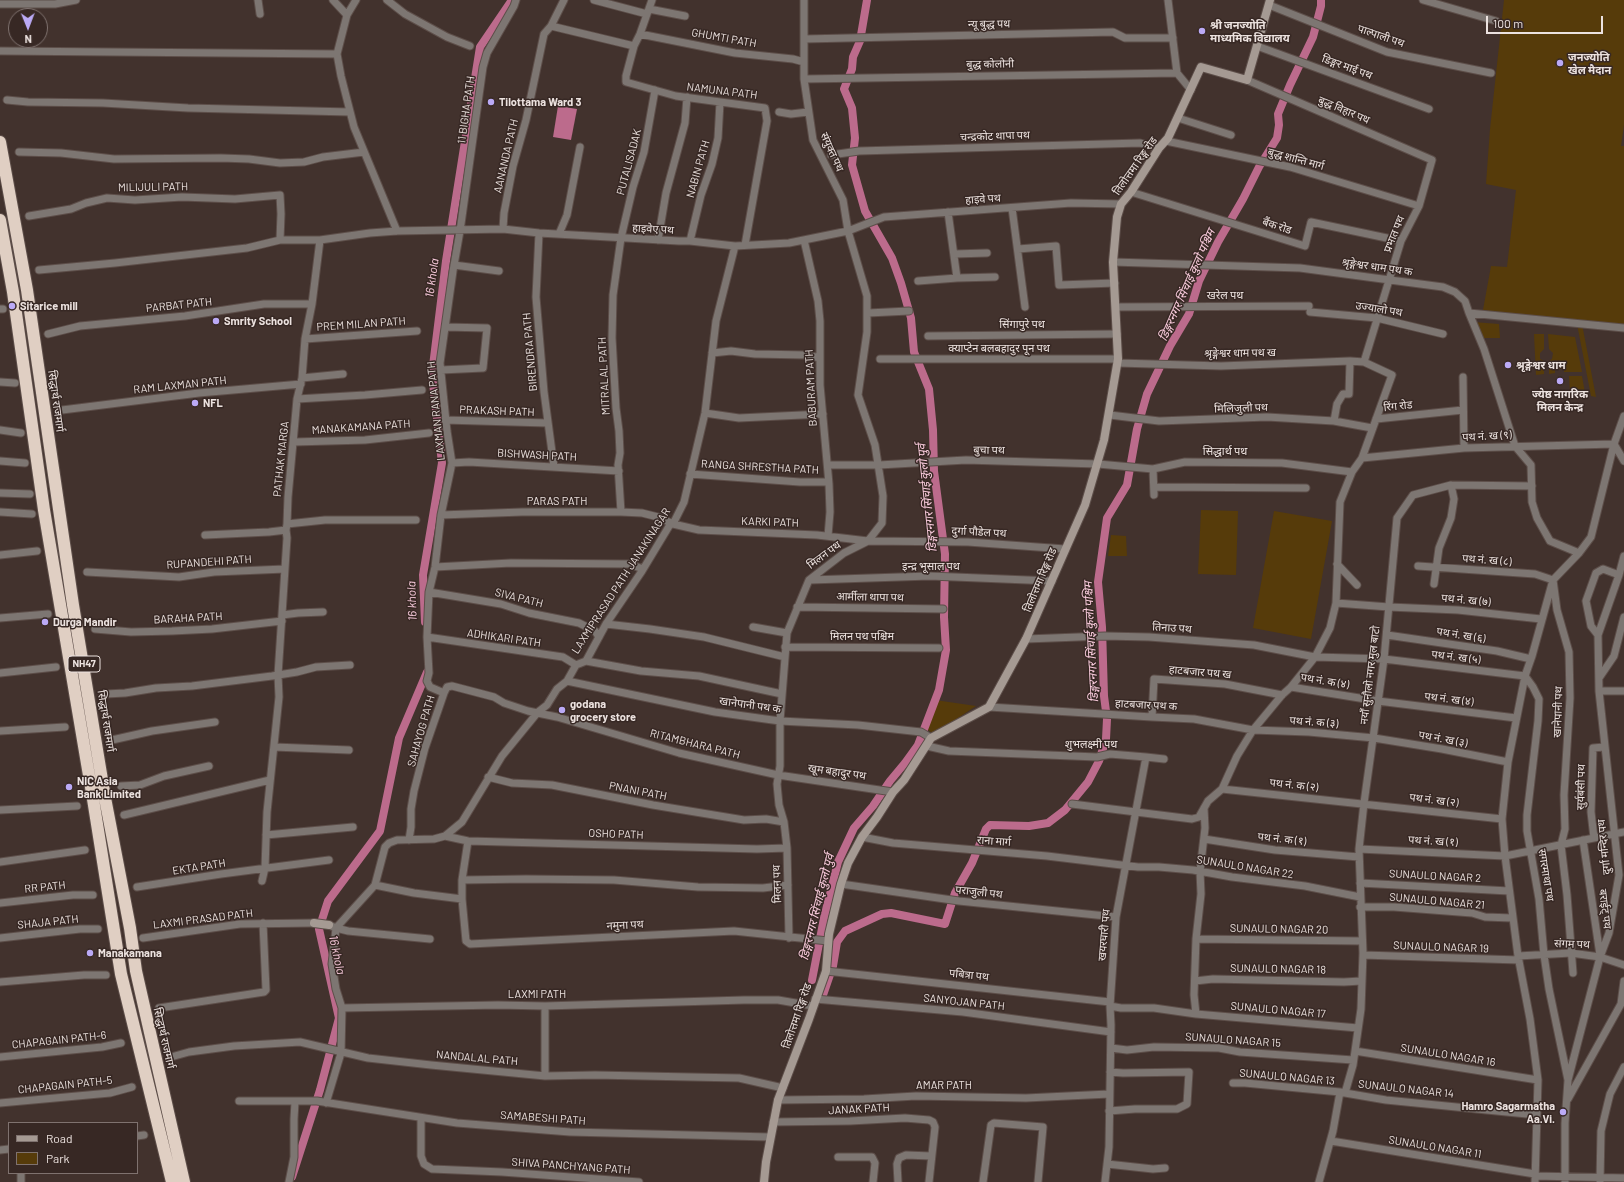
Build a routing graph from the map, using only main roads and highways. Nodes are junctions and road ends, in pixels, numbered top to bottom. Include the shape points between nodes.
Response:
1 (0, 142) edge
2 (0, 220) edge
3 (172, 1182) edge
4 (184, 1182) edge

1 - 4 highway, सिद्धार्थ राजमार्ग / NH47 via 27,290 73,605 105,798 136,971
2 - 3 highway, NH47 via 13,292 44,510 94,799 121,974

